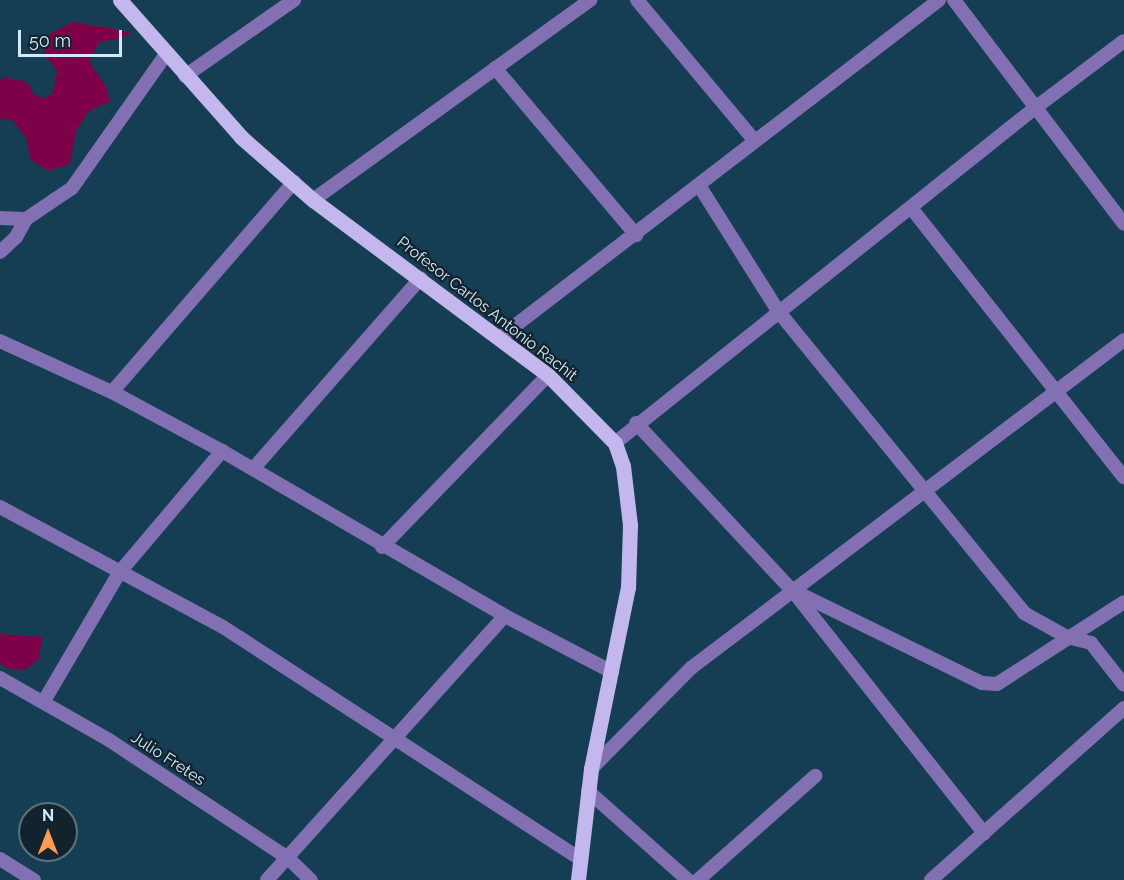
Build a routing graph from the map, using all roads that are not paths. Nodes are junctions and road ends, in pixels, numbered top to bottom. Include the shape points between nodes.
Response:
1 (120, 0) edge
2 (294, 0) edge
3 (590, 0) edge
4 (637, 0) edge
5 (939, 0) edge
6 (954, 0) edge
7 (1124, 41) edge
8 (167, 52) junction
9 (495, 68) junction
10 (185, 76) junction
11 (1035, 108) junction
12 (754, 140) junction
13 (294, 182) junction
14 (699, 187) junction
15 (313, 200) junction
16 (912, 209) junction
17 (0, 218) edge
18 (26, 219) junction
19 (1124, 224) edge
20 (636, 235) junction
21 (0, 252) edge
22 (421, 278) junction
23 (778, 311) junction
24 (500, 338) junction
25 (1124, 340) edge
26 (0, 341) edge
27 (548, 375) junction
28 (112, 392) junction
29 (1054, 393) junction
30 (636, 423) junction
31 (615, 443) junction
32 (222, 451) junction
33 (253, 469) junction
34 (1124, 477) edge
35 (927, 493) junction
36 (0, 507) edge
37 (382, 548) junction
38 (119, 573) junction
39 (792, 590) junction
40 (1124, 602) edge
41 (505, 616) junction
42 (1067, 637) junction
43 (612, 672) junction
44 (0, 678) edge
45 (1124, 685) edge
46 (44, 701) junction
47 (1124, 708) edge
48 (397, 737) junction
49 (591, 769) junction
50 (815, 776) dead end
51 (588, 791) junction
52 (984, 833) junction
53 (288, 858) junction
54 (579, 858) junction
55 (0, 859) edge
56 (34, 880) edge
57 (267, 880) edge
58 (310, 880) edge
59 (578, 880) edge
60 (688, 880) edge
61 (699, 880) edge
62 (931, 880) edge

1 - 8 main road, Profesor Carlos Antonio Rachit
2 - 10 street
3 - 9 street
4 - 12 street
5 - 12 street
6 - 11 street
7 - 11 street
8 - 10 main road, Profesor Carlos Antonio Rachit
8 - 18 street via 72,188
9 - 15 street
9 - 20 street
10 - 13 main road, Profesor Carlos Antonio Rachit via 241,137
11 - 16 street
11 - 19 street
12 - 14 street
13 - 15 main road, Profesor Carlos Antonio Rachit
13 - 28 street
14 - 20 street
14 - 23 street
15 - 22 main road, Profesor Carlos Antonio Rachit
16 - 23 street
16 - 29 street
17 - 18 street
18 - 21 street via 16,237
20 - 24 street
22 - 24 main road, Profesor Carlos Antonio Rachit
22 - 33 street
23 - 30 street
23 - 35 street
24 - 27 main road, Profesor Carlos Antonio Rachit
25 - 29 street
26 - 28 street
27 - 31 main road, Profesor Carlos Antonio Rachit
27 - 37 street
28 - 32 street
29 - 34 street
29 - 35 street
30 - 31 street
30 - 39 street
31 - 43 main road, Profesor Carlos Antonio Rachit via 623,466 630,525 628,587
32 - 33 street
32 - 38 street
33 - 37 street
35 - 39 street
35 - 42 street via 1024,614
36 - 38 street
37 - 41 street
38 - 46 street
38 - 48 street via 223,627
39 - 42 street via 982,683 997,684
39 - 49 street via 691,668
39 - 52 street
40 - 42 street
41 - 43 street
41 - 48 street
42 - 45 street via 1091,643
43 - 49 main road, Profesor Carlos Antonio Rachit
44 - 46 street, Julio Fretes
46 - 53 street, Julio Fretes
47 - 52 street
48 - 53 street
48 - 54 street
49 - 51 main road, Profesor Carlos Antonio Rachit
50 - 61 street
51 - 54 main road, Profesor Carlos Antonio Rachit
51 - 60 street
52 - 62 street
53 - 57 street
53 - 58 street, Julio Fretes
54 - 59 main road, Profesor Carlos Antonio Rachit
55 - 56 street

